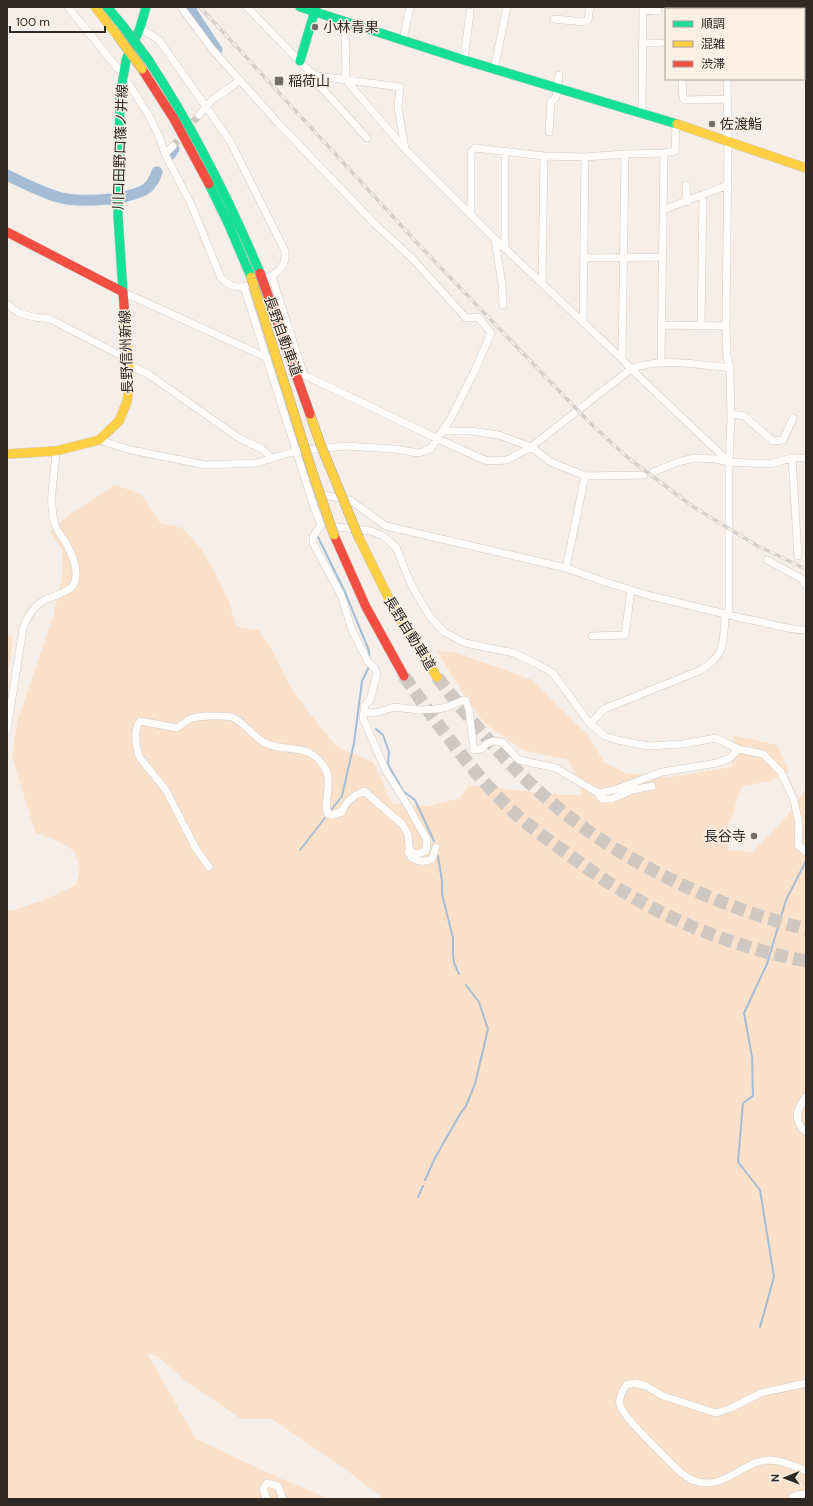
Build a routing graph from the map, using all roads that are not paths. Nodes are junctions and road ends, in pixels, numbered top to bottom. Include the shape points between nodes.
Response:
1 (68, 7) edge
2 (95, 7) edge
3 (107, 7) edge
4 (146, 7) edge
5 (181, 7) edge
6 (247, 7) edge
7 (300, 7) edge
8 (410, 7) edge
9 (507, 7) edge
10 (590, 7) edge
11 (643, 9) edge
12 (316, 10) edge
13 (658, 11) dead end
14 (470, 12) dead end
15 (554, 19) dead end
16 (345, 22) junction
17 (140, 28) junction
18 (403, 40) junction
19 (643, 43) junction
20 (661, 43) dead end
21 (464, 60) junction
22 (300, 61) junction
23 (494, 69) junction
24 (122, 75) junction
25 (559, 75) dead end
26 (318, 76) junction
27 (240, 80) junction
28 (346, 80) junction
29 (682, 80) edge
30 (726, 80) edge
31 (558, 88) junction
32 (726, 99) junction
33 (206, 106) junction
34 (199, 115) tunnel mouth
35 (642, 115) junction
36 (676, 124) junction
37 (548, 132) dead end
38 (367, 138) dead end
39 (728, 143) junction
40 (173, 146) tunnel mouth
41 (406, 149) junction
42 (505, 152) junction
43 (664, 153) junction
44 (165, 154) junction
45 (624, 154) junction
46 (544, 156) junction
47 (586, 157) junction
48 (806, 168) edge
49 (686, 185) dead end
50 (728, 186) junction
51 (703, 196) junction
52 (686, 202) junction
53 (663, 210) junction
54 (471, 215) junction
55 (7, 232) edge
56 (495, 239) junction
57 (505, 248) junction
58 (624, 257) junction
59 (663, 257) junction
60 (584, 258) junction
61 (272, 277) junction
62 (542, 283) junction
63 (244, 287) junction
64 (124, 292) junction
65 (7, 304) edge
66 (503, 305) dead end
67 (583, 322) junction
68 (662, 325) junction
69 (701, 325) junction
70 (726, 326) junction
71 (267, 357) junction
72 (622, 358) junction
73 (661, 362) junction
74 (129, 365) junction
75 (730, 368) junction
76 (631, 369) junction
77 (304, 375) junction
78 (730, 414) junction
79 (793, 418) dead end
80 (443, 431) junction
81 (438, 439) junction
82 (99, 440) junction
83 (531, 447) junction
84 (56, 451) junction
85 (297, 451) junction
86 (7, 454) edge
87 (272, 458) junction
88 (792, 458) junction
89 (806, 458) edge
90 (729, 462) junction
91 (653, 472) dead end
92 (644, 475) dead end
93 (585, 476) junction
94 (310, 492) junction
95 (321, 525) junction
96 (798, 556) dead end
97 (767, 560) dead end
98 (566, 568) junction
99 (806, 586) edge
100 (631, 590) junction
101 (729, 614) junction
102 (806, 630) edge
103 (592, 636) dead end
104 (404, 676) tunnel mouth
105 (437, 677) tunnel mouth
106 (364, 712) junction
107 (590, 724) junction
108 (7, 730) edge
109 (738, 749) junction
110 (652, 786) dead end
111 (598, 793) junction
112 (436, 847) dead end
113 (410, 849) junction
114 (806, 852) edge
115 (209, 866) dead end
116 (806, 1097) edge
117 (806, 1132) edge
118 (806, 1383) edge
119 (806, 1472) edge
120 (806, 1494) edge
121 (267, 1499) edge
122 (283, 1499) edge
123 (790, 1499) edge

1 - 24 street
2 - 104 main road, 長野自動車道, bridge via 168,108 203,170 229,224 251,277 334,535 365,607
3 - 105 main road, 長野自動車道, bridge via 149,61 206,155 260,273 325,455 359,538 394,609
4 - 17 main road, 川口田野口篠ノ井線
5 - 27 street via 212,49
6 - 22 street
7 - 12 main road
8 - 18 street
9 - 23 street
10 - 15 street via 588,20 584,22
11 - 13 street
11 - 19 street
12 - 16 main road
12 - 22 main road
14 - 21 street
16 - 18 main road
16 - 28 street
17 - 24 main road, 川口田野口篠ノ井線
17 - 33 street via 159,40
18 - 21 main road
19 - 20 street
19 - 35 street
21 - 23 main road
22 - 26 street
23 - 31 main road
24 - 44 street via 148,114
24 - 64 main road, 川口田野口篠ノ井線 via 118,216
25 - 31 street
26 - 28 street
26 - 38 street via 318,84
27 - 33 street
27 - 80 street via 319,166 413,259 466,318 478,317 491,333
28 - 41 street
28 - 41 street via 400,87 398,107
29 - 32 street via 682,95 685,100
30 - 32 street
31 - 35 main road
31 - 37 street via 556,98 551,102
32 - 39 street
33 - 34 street
33 - 61 street via 230,141 285,251 283,266
35 - 36 main road
36 - 39 main road
36 - 43 street via 675,151
39 - 48 main road
39 - 50 street
40 - 44 street
41 - 54 street
42 - 46 street
42 - 54 street via 475,148 471,152
42 - 57 street
43 - 45 street
43 - 53 street
44 - 63 street via 191,204 221,278 226,283
45 - 47 street
45 - 58 street
46 - 47 street
46 - 62 street
47 - 60 street
49 - 52 street
50 - 51 street
50 - 70 street
51 - 52 street
51 - 69 street
52 - 53 street
53 - 59 street
54 - 56 street
55 - 64 main road, 長野信州新線
56 - 57 street
56 - 66 street
57 - 62 street
58 - 59 street
58 - 60 street
58 - 72 street
59 - 68 street
60 - 67 street
61 - 63 street
61 - 77 street
62 - 67 street
63 - 71 street
64 - 71 street
64 - 74 main road, 長野信州新線
65 - 74 street via 19,313 50,319 100,344 124,358
67 - 72 street
68 - 69 street
68 - 73 street
69 - 70 street
70 - 75 street
71 - 77 street
71 - 85 street
72 - 76 street
73 - 75 street
73 - 76 street
74 - 82 main road, 長野信州新線 via 124,413
74 - 87 street via 148,374 239,438 262,448
75 - 78 street
76 - 83 street
76 - 90 street
77 - 81 street
78 - 79 street via 744,416 773,441 783,440
78 - 90 street
80 - 81 street
80 - 83 street via 499,435
81 - 83 street via 493,462 507,460
81 - 85 street via 431,448 418,453 345,446
82 - 84 main road, 長野信州新線
82 - 87 street via 131,450 206,465 256,463
83 - 93 street via 551,462
84 - 86 main road, 長野信州新線
84 - 108 street via 52,492 54,520 74,561 76,580 71,589 44,600 27,617
85 - 87 street
85 - 94 street
88 - 89 street
88 - 90 street via 770,464
88 - 96 street
90 - 91 street via 694,458
90 - 101 street
92 - 93 street
93 - 98 street
94 - 95 street
94 - 98 street via 350,500 386,526
95 - 106 street via 313,537 313,543 341,595 352,630 377,674
95 - 107 street via 371,530 383,536 396,547 417,595 430,618 444,632 465,643 514,653 553,673
97 - 99 street via 802,579
98 - 100 street
100 - 101 street
100 - 103 street via 625,635
101 - 102 street via 780,628
101 - 107 street via 725,616 723,645 714,662 701,670 604,709
106 - 111 street via 379,712 394,707 438,709 464,700 469,710 474,750 481,749 493,741 502,742 519,760 556,768
106 - 113 street via 363,718 386,771 427,840 426,852 418,854 411,852
107 - 109 street via 605,736 648,746 683,744 716,738
109 - 111 street via 730,758 717,763 662,772 614,790
109 - 114 street via 763,754 781,772 794,800 799,824 798,845
110 - 111 street via 632,790 612,799 602,799
112 - 113 street via 432,859 419,861 412,859 408,851
113 - 115 street via 408,834 402,824 364,791 352,797 342,812 331,815 327,813 325,805 329,778 324,766 305,750 280,748 266,743 231,717 191,718 177,728 140,721 137,736 140,758 166,790 196,849
116 - 117 street via 797,1113 800,1126
118 - 119 street via 760,1393 716,1413 663,1396 635,1383 626,1385 619,1395 619,1405 625,1414 681,1474 693,1480 704,1483 719,1482 758,1462 768,1460 779,1461
120 - 123 street via 796,1495
121 - 122 street via 264,1489 267,1483 278,1486

